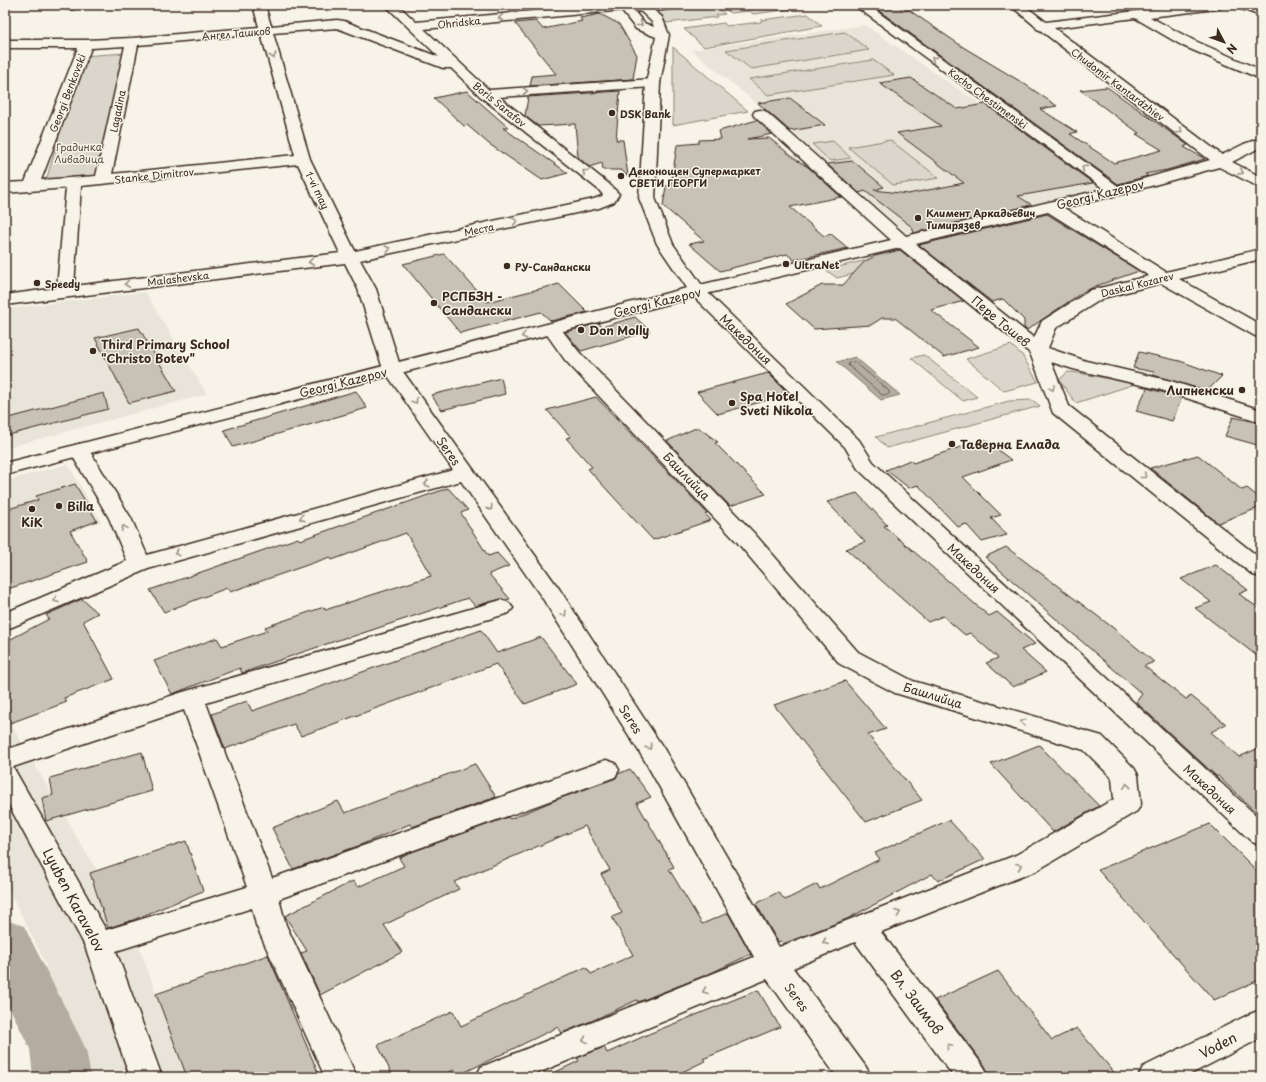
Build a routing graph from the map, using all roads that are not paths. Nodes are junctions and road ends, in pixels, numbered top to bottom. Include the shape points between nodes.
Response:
1 (259, 5) edge
2 (391, 5) edge
3 (624, 5) edge
4 (672, 5) edge
5 (860, 5) edge
6 (1016, 5) edge
7 (1216, 5) edge
8 (1243, 5) edge
9 (642, 7) edge
10 (1261, 12) edge
11 (1138, 15) junction
12 (413, 26) junction
13 (1041, 26) junction
14 (266, 30) junction
15 (663, 35) junction
16 (132, 42) junction
17 (5, 44) edge
18 (86, 44) junction
19 (458, 69) junction
20 (1261, 75) edge
21 (653, 83) junction
22 (486, 94) junction
23 (760, 114) dead end
24 (1261, 142) edge
25 (303, 159) junction
26 (1221, 162) junction
27 (102, 180) junction
28 (74, 182) junction
29 (1261, 182) edge
30 (31, 186) junction
31 (5, 188) edge
32 (1116, 191) junction
33 (608, 199) joint
34 (1049, 206) junction
35 (902, 241) junction
36 (1261, 254) edge
37 (350, 257) junction
38 (1164, 278) junction
39 (697, 291) junction
40 (65, 292) junction
41 (5, 300) edge
42 (552, 328) junction
43 (1261, 332) edge
44 (1038, 352) junction
45 (392, 370) junction
46 (1261, 416) edge
47 (79, 450) junction
48 (5, 469) edge
49 (465, 473) junction
50 (140, 564) junction
51 (1261, 570) edge
52 (501, 608) dead end
53 (5, 622) edge
54 (192, 698) junction
55 (5, 760) edge
56 (606, 770) dead end
57 (5, 774) edge
58 (1261, 835) edge
59 (263, 893) junction
60 (861, 927) junction
61 (99, 944) junction
62 (773, 964) junction
63 (1261, 1023) edge
64 (146, 1077) edge
65 (342, 1077) edge
66 (492, 1077) edge
67 (855, 1077) edge
68 (972, 1077) edge
69 (1154, 1077) edge

1 - 14 street, 1-vi may
2 - 12 street, Boris Sarafov
3 - 9 street, Ohridska
3 -> 12 street, Ohridska
3 -> 15 street via 640,26
4 - 9 street, Ohridska
32 -> 5 street, Kocho Chestimenski
6 - 13 street, Chudomir Kantardzhiev
7 - 11 street
8 - 10 street
9 - 15 street via 658,20
11 - 13 street
11 - 20 street via 1188,43
12 - 19 street, Boris Sarafov
13 -> 26 street, Chudomir Kantardzhiev
14 - 16 street, Ангел Ташков
14 - 19 street, Ангел Ташков via 328,24 344,25
14 -> 25 street, 1-vi may
15 - 21 street
16 - 18 street, Ангел Ташков
16 - 27 street, Lagadina
17 - 18 street, Ангел Ташков
18 - 30 street, Georgi Benkovski
19 - 22 street, Boris Sarafov
22 -> 21 street
21 - 39 street via 647,198 665,244
33 -> 22 street, Boris Sarafov via 611,194 604,187
23 - 35 street, Пере Тошев
24 - 26 street, Georgi Kazepov
25 - 27 street, Stanke Dimitrov
25 - 37 street, 1-vi may
26 -> 29 street, Chudomir Kantardzhiev
26 - 32 street, Georgi Kazepov
27 - 28 street, Stanke Dimitrov
28 - 30 street, Stanke Dimitrov
28 - 40 street
30 - 31 street, Stanke Dimitrov
32 - 34 street, Georgi Kazepov
37 -> 33 street, Места
34 - 35 street, Georgi Kazepov
34 - 38 street
35 - 39 street, Georgi Kazepov
35 - 44 street, Пере Тошев
36 - 38 street, Daskal Kozarev
37 -> 40 street, Malashevska
37 - 45 street, 1-vi may via 367,289
38 - 43 street
38 - 44 street, Daskal Kozarev via 1097,294 1048,326
39 - 42 street, Georgi Kazepov
39 - 58 street, Македония via 853,444 865,465
40 - 41 street, Malashevska
42 -> 45 street, Georgi Kazepov
60 -> 42 street, Башлийца via 1026,863 1128,804 1125,775 1093,743 904,687 849,658 745,537 572,356
44 - 46 street via 1164,385
44 -> 51 street, Пере Тошев via 1060,409
45 - 47 street, Georgi Kazepov
45 -> 49 street, Seres
47 - 48 street, Georgi Kazepov
50 -> 47 street via 120,518
49 -> 50 street
49 -> 62 street, Seres via 552,595 655,756
50 -> 53 street
52 - 54 street
54 - 55 street
54 - 59 street
56 - 59 street
57 - 61 street, Lyuben Karavelov
59 - 61 street
59 - 65 street via 271,925
60 -> 62 street
68 -> 60 street, Вл. Заимов
61 - 64 street, Lyuben Karavelov
62 -> 66 street
62 - 67 street, Seres
63 - 69 street, Voden

